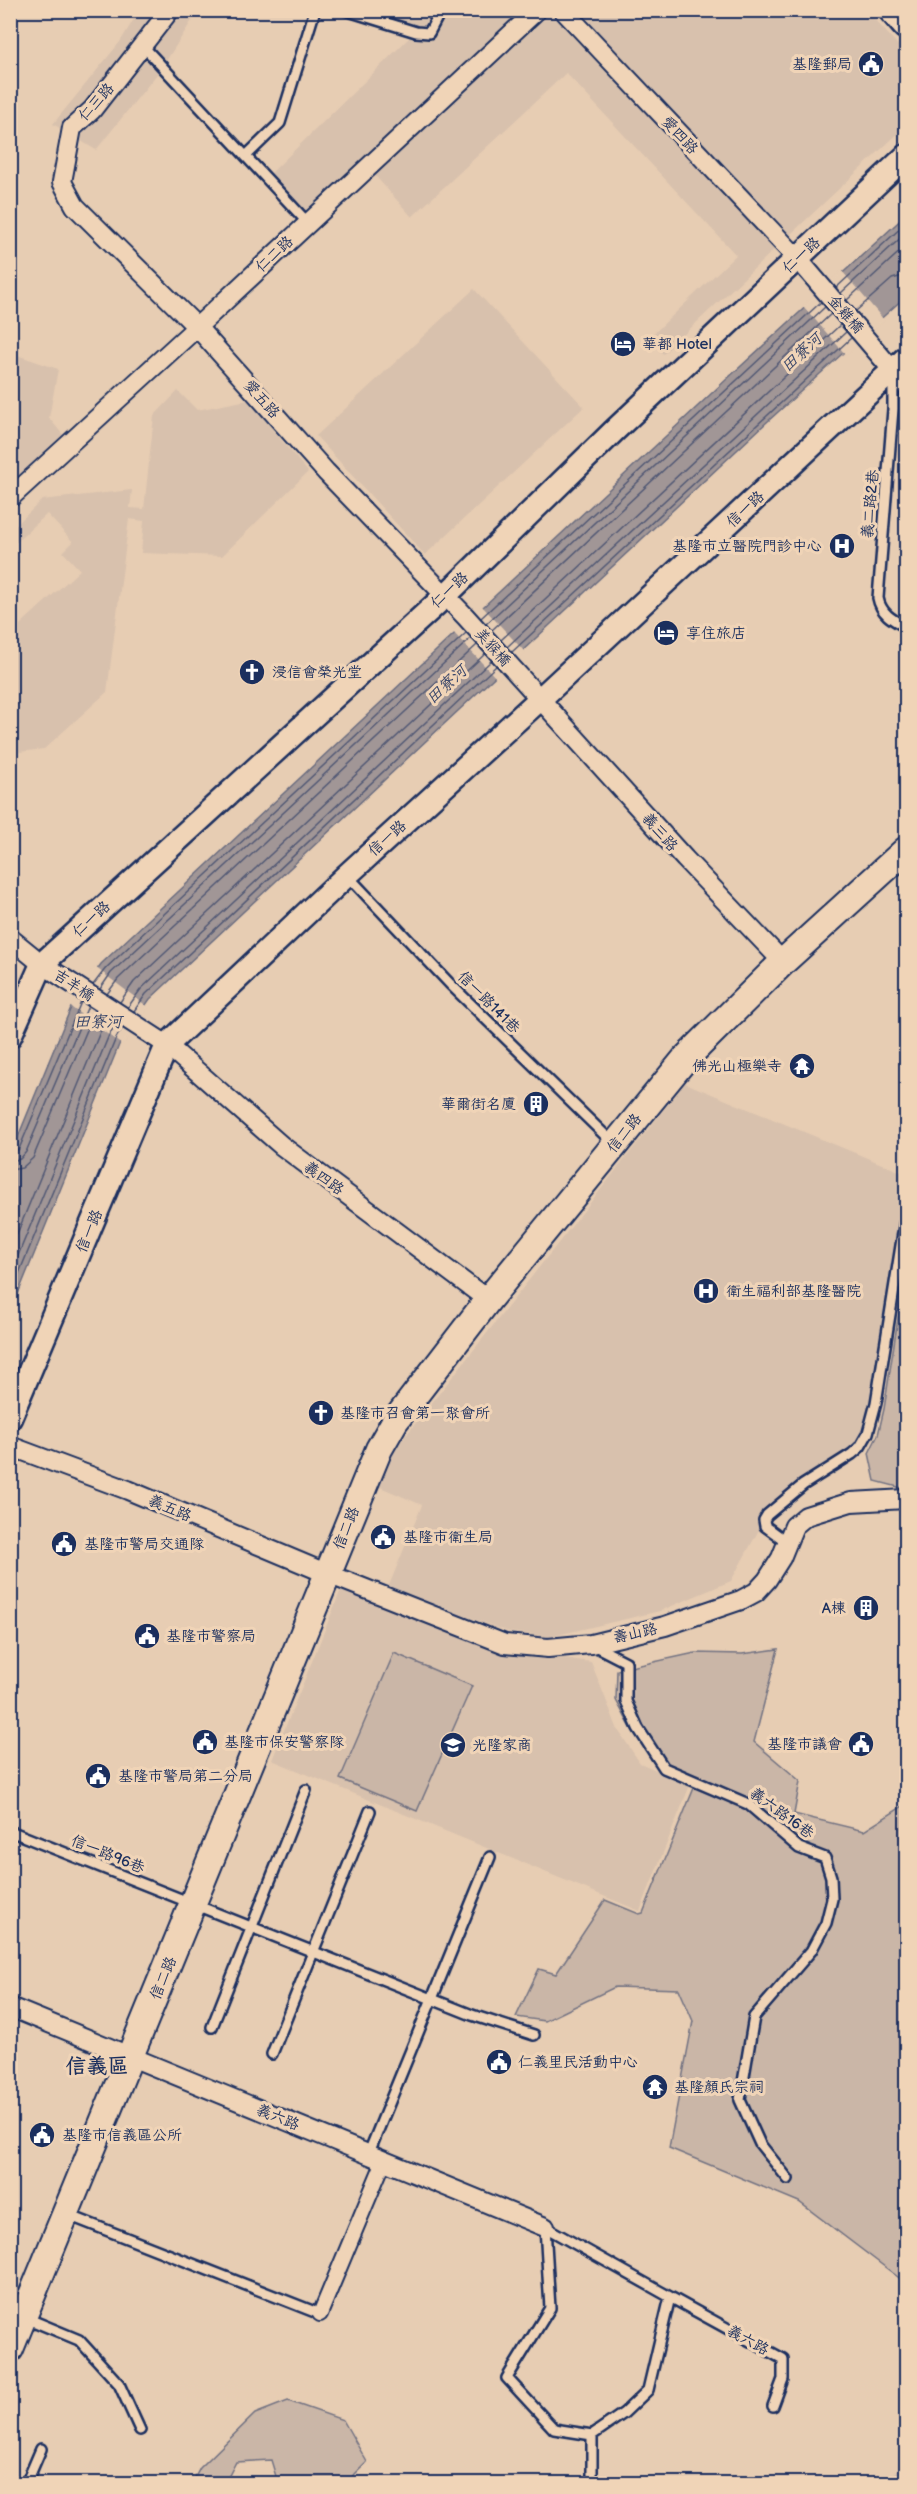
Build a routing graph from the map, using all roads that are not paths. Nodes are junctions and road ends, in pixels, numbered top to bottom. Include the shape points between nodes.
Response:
1 (170, 10) edge
2 (315, 10) edge
3 (345, 10) edge
4 (441, 10) edge
5 (537, 10) edge
6 (563, 10) edge
7 (893, 10) edge
8 (906, 25) edge
9 (143, 46) junction
10 (246, 156) junction
11 (906, 156) edge
12 (75, 206) joint
13 (308, 223) junction
14 (798, 258) junction
15 (197, 327) junction
16 (902, 371) edge
17 (10, 498) edge
18 (445, 596) junction
19 (906, 627) edge
20 (540, 699) junction
21 (906, 850) edge
22 (347, 875) junction
23 (10, 938) edge
24 (783, 962) junction
25 (42, 964) junction
26 (10, 1036) edge
27 (167, 1045) junction
28 (615, 1145) junction
29 (906, 1214) edge
30 (488, 1300) junction
31 (10, 1419) edge
32 (10, 1446) edge
33 (906, 1499) edge
34 (787, 1542) junction
35 (328, 1574) junction
36 (591, 1644) junction
37 (306, 1790) dead end
38 (370, 1811) dead end
39 (10, 1831) edge
40 (490, 1857) dead end
41 (194, 1905) junction
42 (250, 1927) junction
43 (313, 1952) junction
44 (432, 1999) junction
45 (10, 2007) edge
46 (212, 2027) dead end
47 (534, 2035) dead end
48 (272, 2054) dead end
49 (130, 2056) junction
50 (376, 2158) junction
51 (788, 2180) dead end
52 (66, 2214) junction
53 (546, 2227) junction
54 (670, 2297) junction
55 (320, 2314) joint
56 (24, 2317) junction
57 (10, 2349) edge
58 (773, 2406) dead end
59 (140, 2430) dead end
60 (592, 2435) junction
61 (41, 2450) dead end
62 (26, 2484) edge
63 (592, 2484) edge

1 - 9 street, 仁三路
2 - 10 lane via 280,123
3 - 4 lane via 429,33
5 - 13 street, 仁二路
6 - 14 street, 愛四路
7 - 8 main road
9 - 10 lane
9 - 12 street, 仁三路 via 92,110 72,128 62,182
10 - 13 lane
11 - 14 street, 仁一路
12 - 15 street, 愛五路
13 - 15 street, 仁二路
14 - 16 street, 金雞橋
14 - 18 street, 仁一路
15 - 17 street, 仁二路
15 - 18 street, 愛五路 via 326,472
16 - 19 lane, 義二路2巷 via 894,409 878,598 884,613
16 - 20 street, 信一路
18 - 20 street, 美猴橋
18 - 25 street, 仁一路
20 - 22 street, 信一路
20 - 24 street, 義三路
21 - 24 main road, 信二路
22 - 27 street, 信一路
22 - 28 lane, 信一路141巷 via 450,984
23 - 25 street, 吉羊橋
24 - 28 main road, 信二路 via 685,1059
25 - 26 street, 仁一路
25 - 27 street, 吉羊橋
27 - 30 street, 義四路 via 282,1146
27 - 31 street, 信一路
28 - 30 main road, 信二路
29 - 34 lane via 868,1432 852,1454 803,1485 767,1515 765,1526
30 - 35 main road, 信二路 via 379,1449
32 - 35 street, 義五路 via 128,1490
33 - 34 street, 壽山路 via 835,1505 806,1516 794,1526
34 - 36 street, 壽山路 via 767,1580 741,1600 665,1626
35 - 36 street, 壽山路 via 505,1644 548,1648
35 - 41 main road, 信二路
36 - 51 lane, 義六路16巷 via 626,1662 626,1701 664,1768 748,1804 799,1848 825,1858 832,1899 826,1923 811,1951 754,2018 740,2100 760,2144
37 - 42 lane
38 - 43 lane
39 - 41 lane, 信一路96巷
40 - 44 lane
41 - 42 lane, 信一路96巷
41 - 49 main road, 信二路
42 - 43 lane, 信一路96巷
42 - 46 lane
43 - 44 lane, 信一路96巷
43 - 48 lane
44 - 47 lane, 信一路96巷
44 - 50 lane
45 - 49 street, 義六路
49 - 50 street, 義六路
49 - 52 main road, 信二路
50 - 53 street, 義六路
50 - 55 street
52 - 55 lane
52 - 56 main road, 信二路
53 - 54 lane, 義六路
53 - 60 lane via 550,2308 507,2378 554,2429
54 - 58 lane, 義六路 via 783,2359 783,2379
54 - 60 lane via 648,2390
56 - 57 main road, 信二路
56 - 59 lane via 79,2340 119,2384
60 - 63 lane
61 - 62 lane

